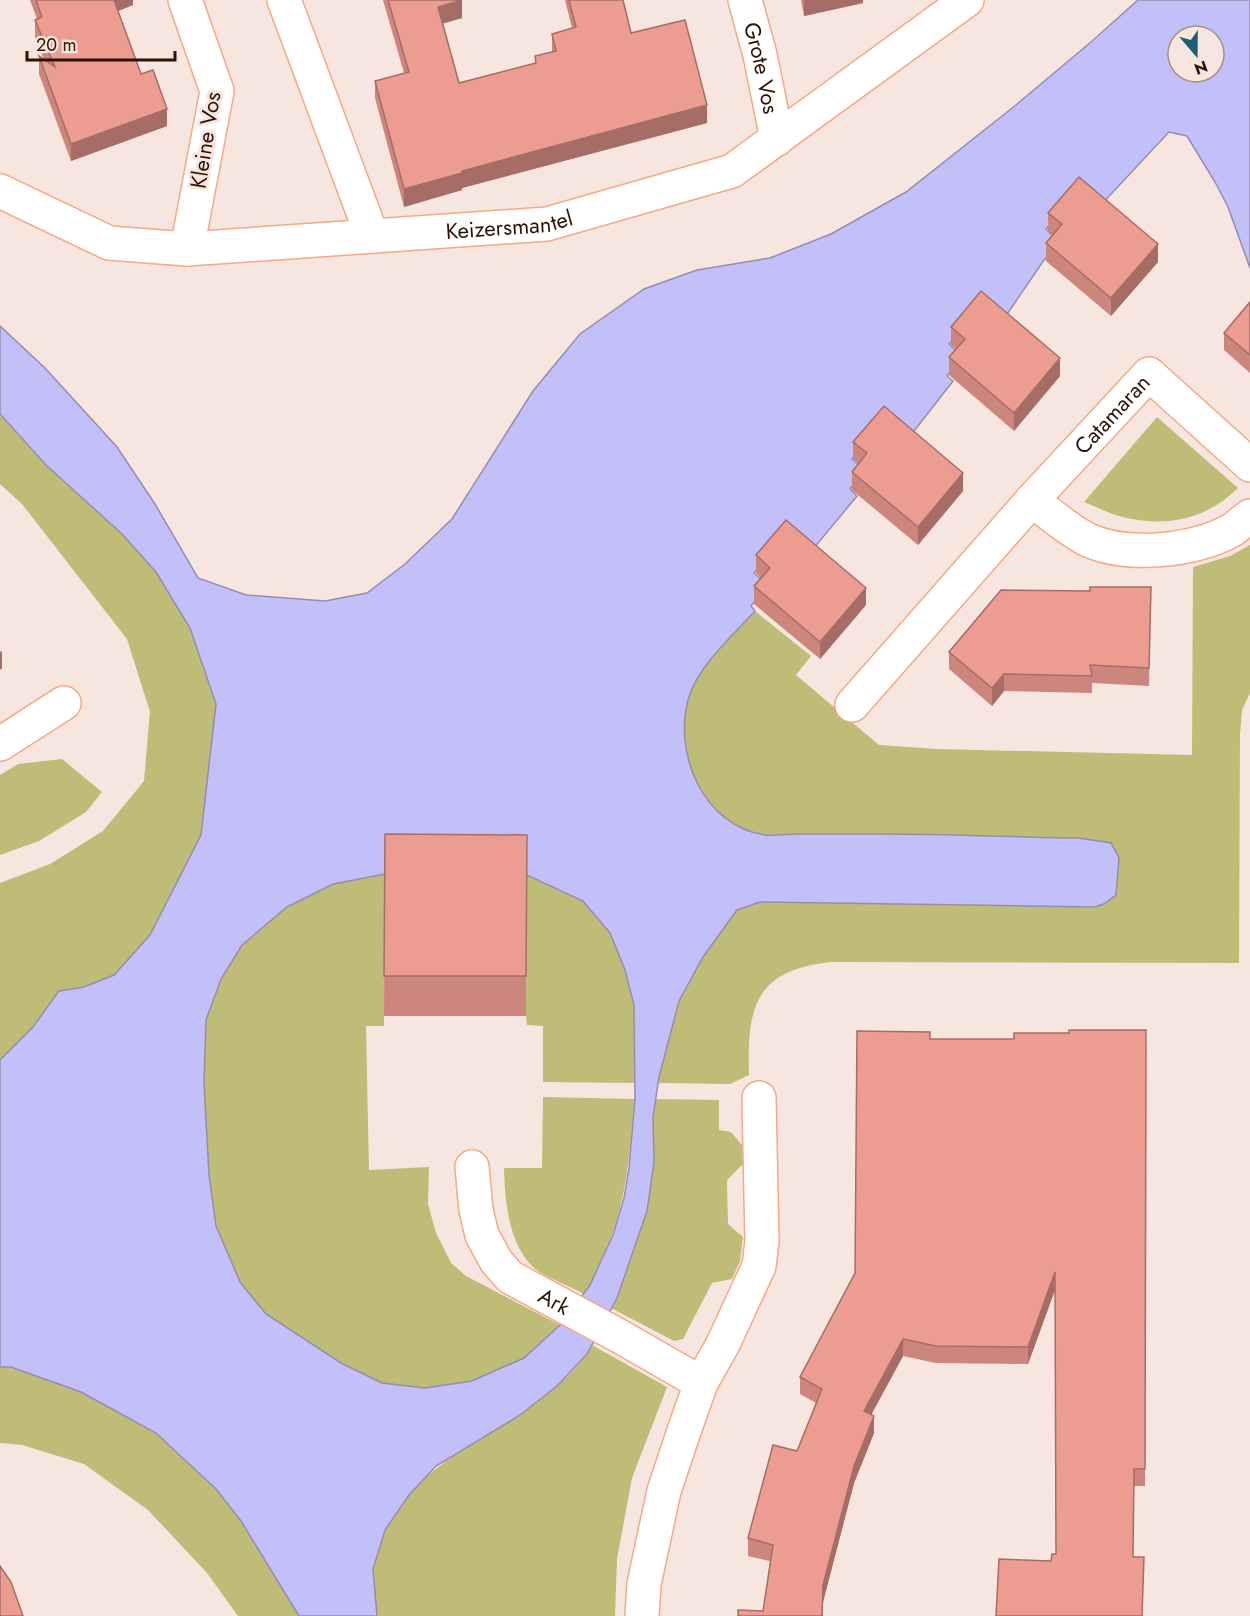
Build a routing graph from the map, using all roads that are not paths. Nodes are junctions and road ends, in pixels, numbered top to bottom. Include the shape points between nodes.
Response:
1 (185, 0) edge
2 (284, 0) edge
3 (745, 0) edge
4 (967, 0) edge
5 (777, 139) junction
6 (0, 191) edge
7 (372, 237) junction
8 (187, 249) junction
9 (1250, 465) edge
10 (1032, 500) junction
11 (1250, 516) edge
12 (64, 703) dead end
13 (852, 705) dead end
14 (0, 744) edge
15 (759, 1098) dead end
16 (472, 1167) dead end
17 (701, 1383) junction
18 (642, 1616) edge

1 - 8 street, Kleine Vos via 218,91
2 - 7 street
3 - 5 street, Grote Vos
4 - 5 street, Keizersmantel
5 - 7 street, Keizersmantel via 732,171 547,224
6 - 8 street, Keizersmantel via 109,243
7 - 8 street, Keizersmantel
9 - 10 street, Catamaran via 1149,374
10 - 11 street via 1062,524 1113,548 1173,548 1206,541 1232,530
10 - 13 street, Catamaran
12 - 14 street
15 - 17 street via 759,1266
16 - 17 street, Ark via 482,1235 510,1277
17 - 18 street via 664,1491 644,1584

